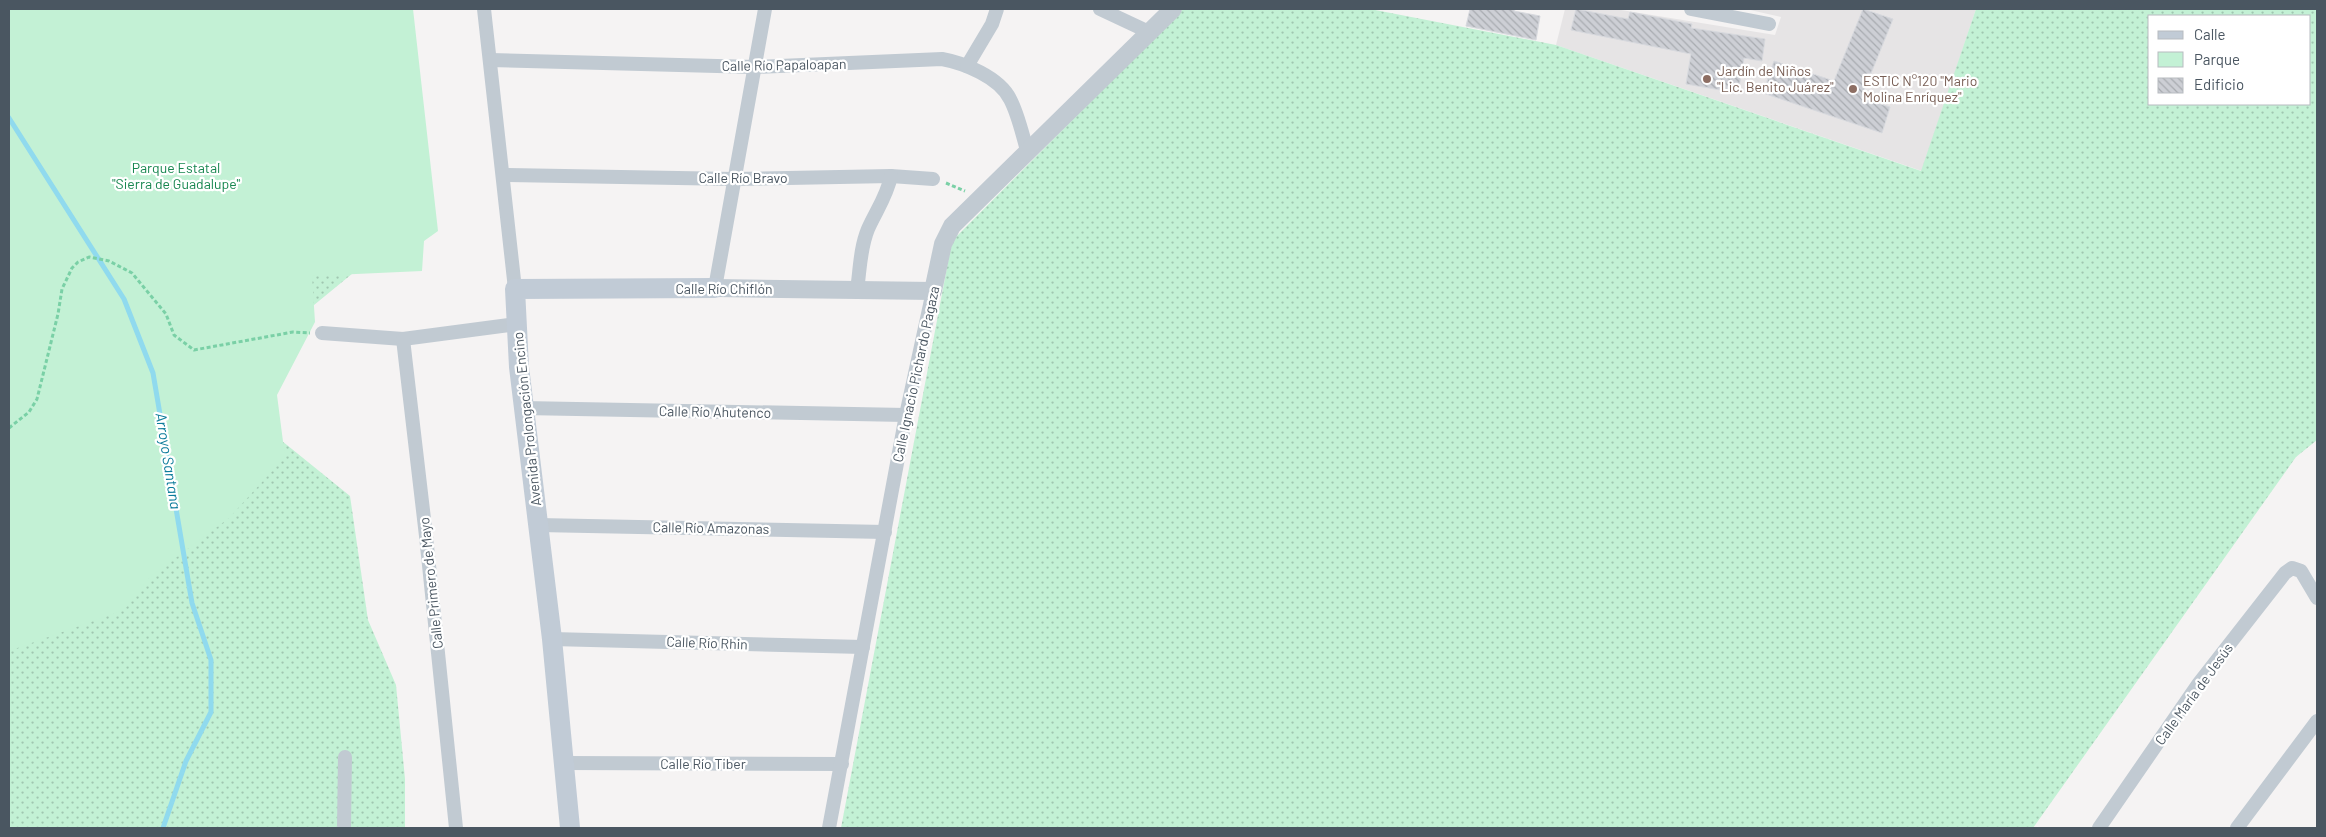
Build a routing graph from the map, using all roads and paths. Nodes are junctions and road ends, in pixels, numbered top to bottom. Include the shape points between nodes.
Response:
1 (484, 9) edge
2 (765, 9) edge
3 (998, 9) edge
4 (1100, 9) edge
5 (1173, 9) edge
6 (1691, 9) edge
7 (1768, 24) dead end
8 (1150, 32) junction
9 (490, 60) junction
10 (967, 66) junction
11 (755, 67) junction
12 (1027, 150) junction
13 (503, 175) junction
14 (891, 176) junction
15 (734, 179) junction
16 (933, 179) joint
17 (979, 198) junction
18 (715, 288) junction
19 (515, 289) junction
20 (857, 290) junction
21 (933, 291) junction
22 (517, 324) junction
23 (322, 333) joint
24 (403, 338) junction
25 (523, 408) junction
26 (906, 415) junction
27 (9, 428) edge
28 (538, 525) junction
29 (885, 532) junction
30 (2317, 598) edge
31 (552, 639) junction
32 (863, 647) junction
33 (2317, 721) edge
34 (345, 757) dead end
35 (564, 763) junction
36 (842, 764) junction
37 (344, 828) edge
38 (456, 828) edge
39 (570, 828) edge
40 (830, 828) edge
41 (2099, 828) edge
42 (2236, 828) edge

1 - 9 street, Avenida Prolongación Encino
2 - 11 street
3 - 10 street
4 - 8 street
5 - 8 street, Calle Ignacio Pichardo Pagaza
6 - 7 street
8 - 12 street, Calle Ignacio Pichardo Pagaza
9 - 11 street, Calle Río Papaloapan
9 - 13 street, Avenida Prolongación Encino
10 - 11 street, Calle Río Papaloapan via 942,59
10 - 12 street, Calle Río Papaloapan via 989,79 1010,98
11 - 15 street
12 - 17 street, Calle Ignacio Pichardo Pagaza
13 - 15 street, Calle Río Bravo
13 - 19 street, Avenida Prolongación Encino
14 - 15 street, Calle Río Bravo
14 - 16 street, Calle Río Bravo
14 - 20 street via 862,247
15 - 18 street
16 - 17 path
17 - 21 street, Calle Ignacio Pichardo Pagaza via 952,226 946,237
18 - 19 main road, Calle Río Chiflón
18 - 20 street, Calle Río Chiflón
19 - 22 main road, Avenida Prolongación Encino
20 - 21 street, Calle Río Chiflón
21 - 26 street, Calle Ignacio Pichardo Pagaza
22 - 24 street
22 - 25 main road, Avenida Prolongación Encino
23 - 24 street
23 - 27 path via 293,332 194,350 174,335 166,314 132,273 110,261 89,257 72,268 62,289 37,399 29,412
24 - 38 street, Calle Primero de Mayo
25 - 26 street, Calle Río Ahutenco
25 - 28 main road, Avenida Prolongación Encino
26 - 29 street, Calle Ignacio Pichardo Pagaza
28 - 29 street, Calle Río Amazonas
28 - 31 main road, Avenida Prolongación Encino
29 - 32 street, Calle Ignacio Pichardo Pagaza
30 - 41 street, Calle María de Jesús via 2304,574 2296,568 2286,573 2199,683
31 - 32 street, Calle Río Rhin
31 - 35 main road, Avenida Prolongación Encino
32 - 36 street, Calle Ignacio Pichardo Pagaza
33 - 42 street
34 - 37 street
35 - 36 street, Calle Río Tiber
35 - 39 main road, Avenida Prolongación Encino
36 - 40 street, Calle Ignacio Pichardo Pagaza

